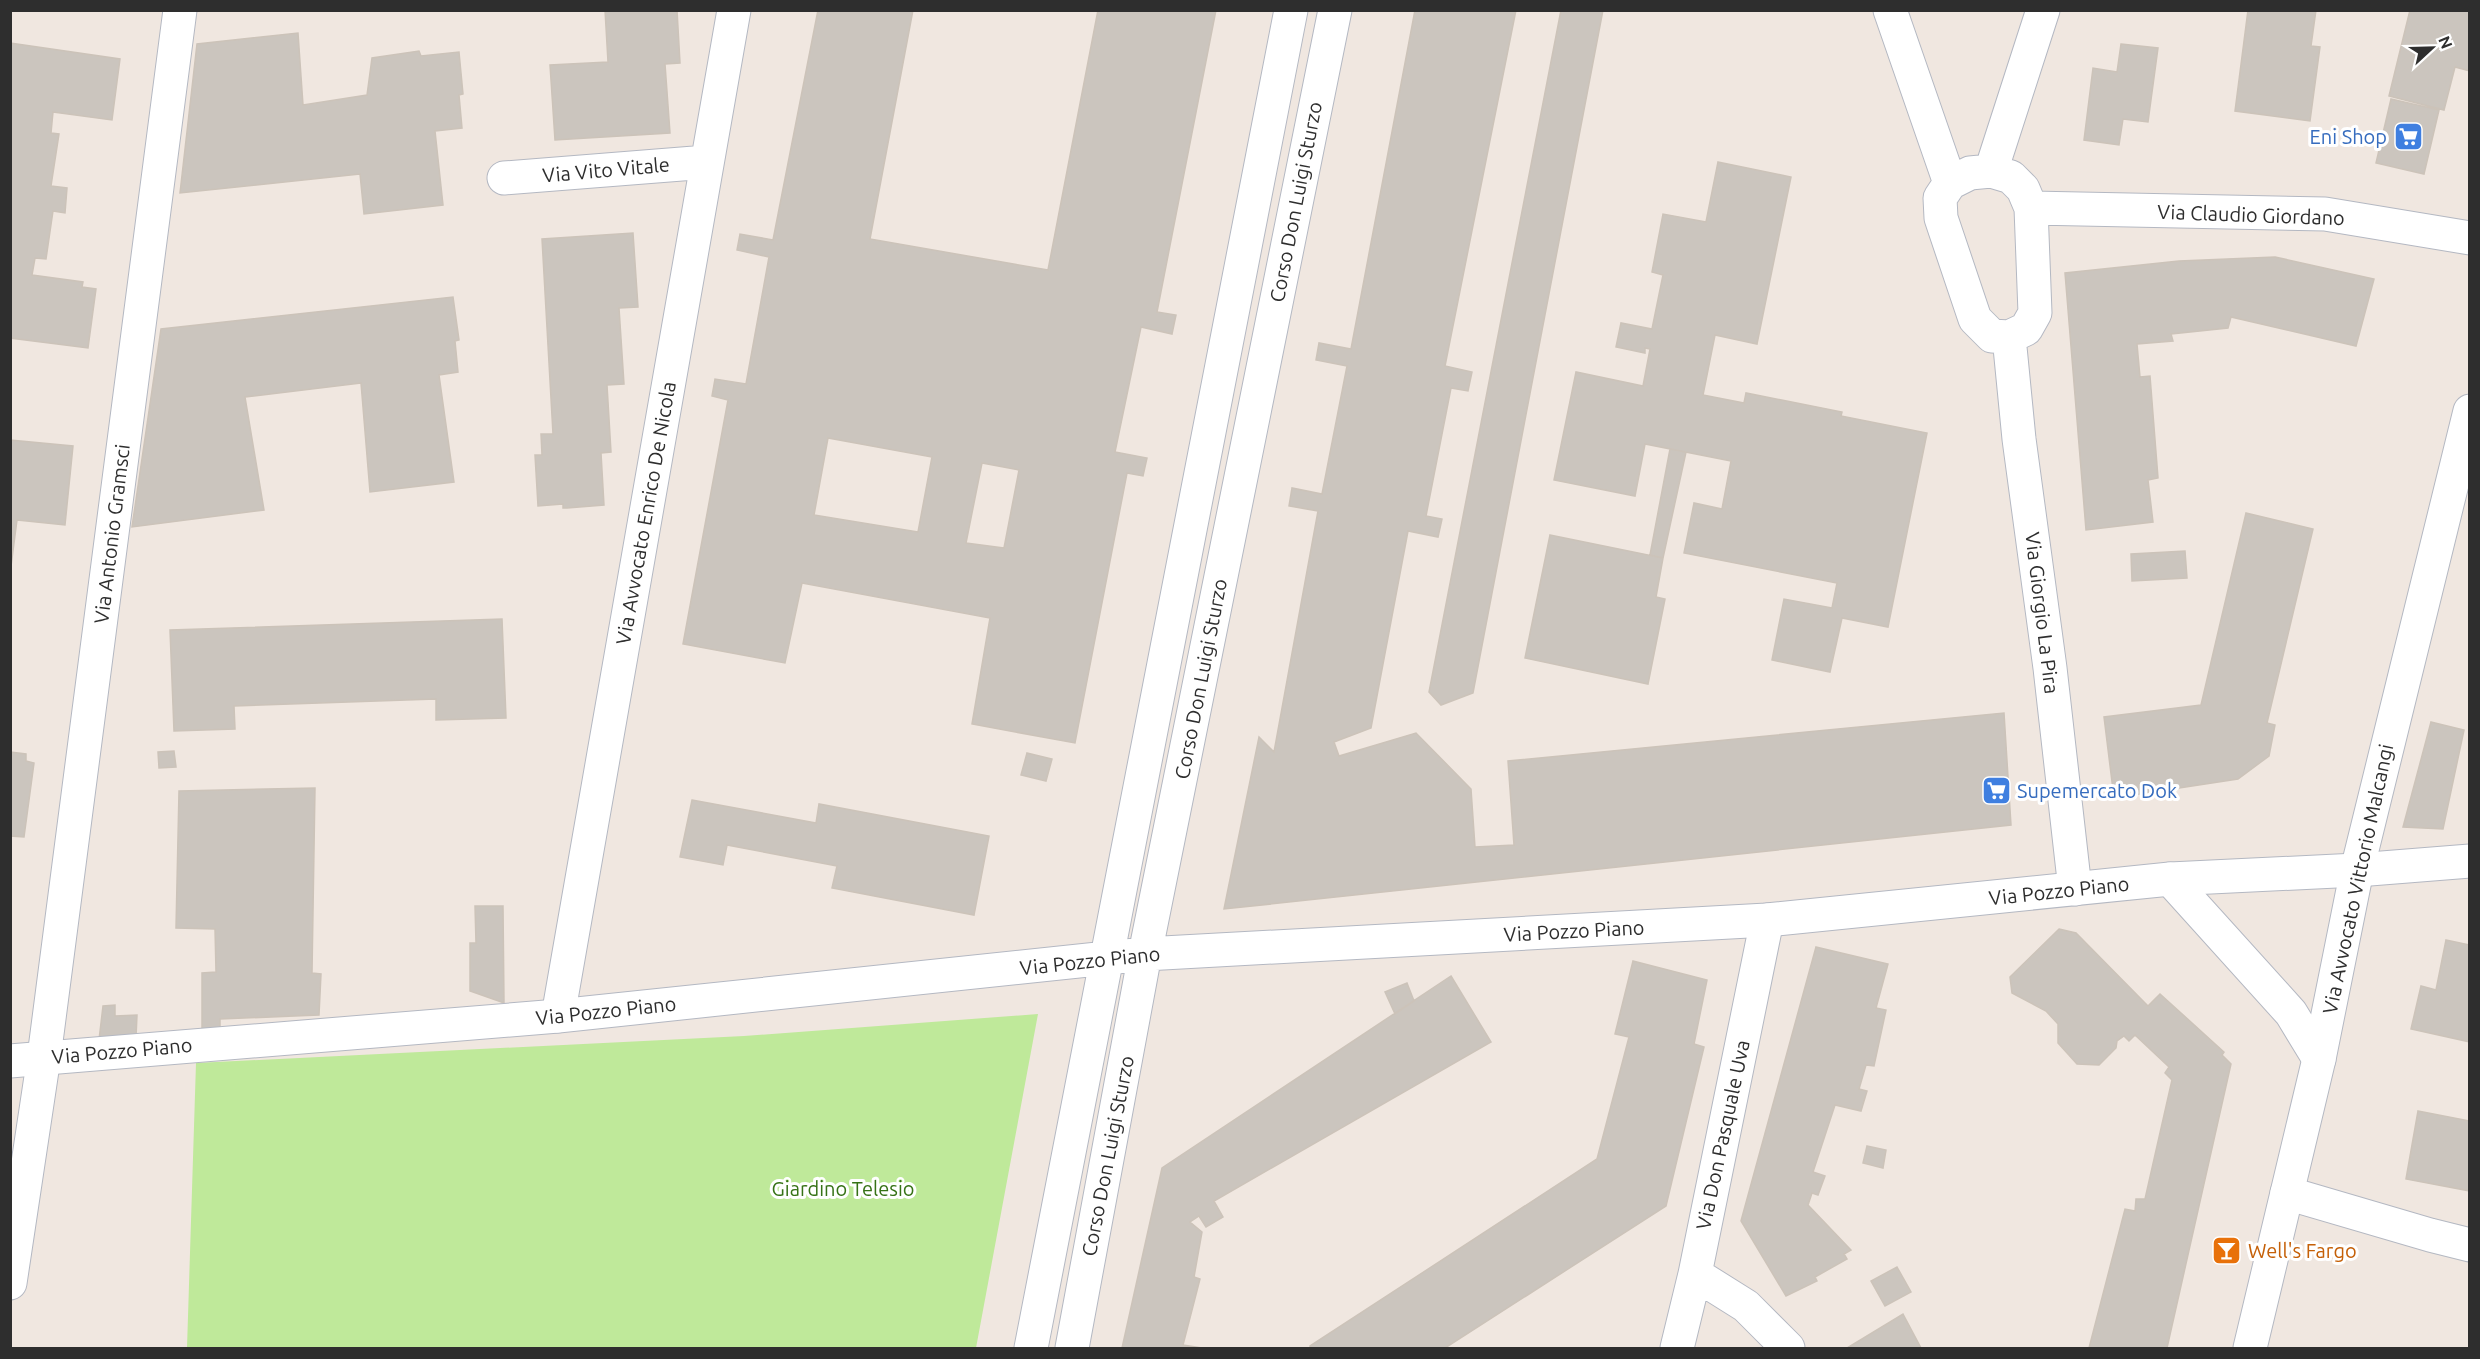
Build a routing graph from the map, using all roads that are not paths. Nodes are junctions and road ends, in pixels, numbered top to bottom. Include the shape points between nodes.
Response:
1 (180, 10) edge
2 (734, 10) edge
3 (1291, 10) edge
4 (1335, 10) edge
5 (1890, 10) edge
6 (2043, 10) edge
7 (707, 162) junction
8 (1991, 171) junction
9 (504, 178) dead end
10 (1950, 183) junction
11 (2031, 208) junction
12 (2469, 238) edge
13 (2009, 337) junction
14 (2469, 411) edge
15 (2469, 861) edge
16 (2357, 870) junction
17 (2170, 879) junction
18 (2075, 890) junction
19 (1767, 920) junction
20 (1145, 954) junction
21 (1107, 960) junction
22 (558, 1016) junction
23 (44, 1057) junction
24 (2319, 1059) junction
25 (10, 1061) edge
26 (2287, 1192) junction
27 (2469, 1245) edge
28 (1695, 1274) junction
29 (10, 1283) edge
30 (1031, 1348) edge
31 (1072, 1348) edge
32 (1677, 1348) edge
33 (1788, 1348) edge
34 (2250, 1348) edge

1 - 23 street, Via Antonio Gramsci
2 - 7 street, Via Avvocato Enrico De Nicola
3 - 21 street, Corso Don Luigi Sturzo
4 - 20 street, Corso Don Luigi Sturzo
5 - 10 street
6 - 8 street
7 - 9 street, Via Vito Vitale
7 - 22 street, Via Avvocato Enrico De Nicola
8 - 10 street via 1970,173
8 - 11 street via 2011,177
10 - 13 street via 1940,198 1941,218 1975,319 1992,336
11 - 12 street, Via Claudio Giordano via 2325,214
11 - 13 street via 2035,313 2026,329
13 - 18 street, Via Giorgio La Pira
14 - 16 street, Via Avvocato Vittorio Malcangi
15 - 16 street, Via Pozzo Piano
16 - 17 street, Via Pozzo Piano
16 - 24 street, Via Avvocato Vittorio Malcangi
17 - 18 street, Via Pozzo Piano
17 - 24 street via 2291,1012
18 - 19 street, Via Pozzo Piano
19 - 20 street, Via Pozzo Piano
19 - 28 street, Via Don Pasquale Uva
20 - 21 street, Via Pozzo Piano
20 - 31 street, Corso Don Luigi Sturzo
21 - 22 street, Via Pozzo Piano
21 - 30 street, Corso Don Luigi Sturzo
22 - 23 street, Via Pozzo Piano
23 - 25 street, Via Pozzo Piano
23 - 29 street, Via Antonio Gramsci
24 - 26 street, Via Avvocato Vittorio Malcangi
26 - 27 street
26 - 34 street, Via Avvocato Vittorio Malcangi
28 - 32 street, Via Don Pasquale Uva
28 - 33 street via 1746,1306

